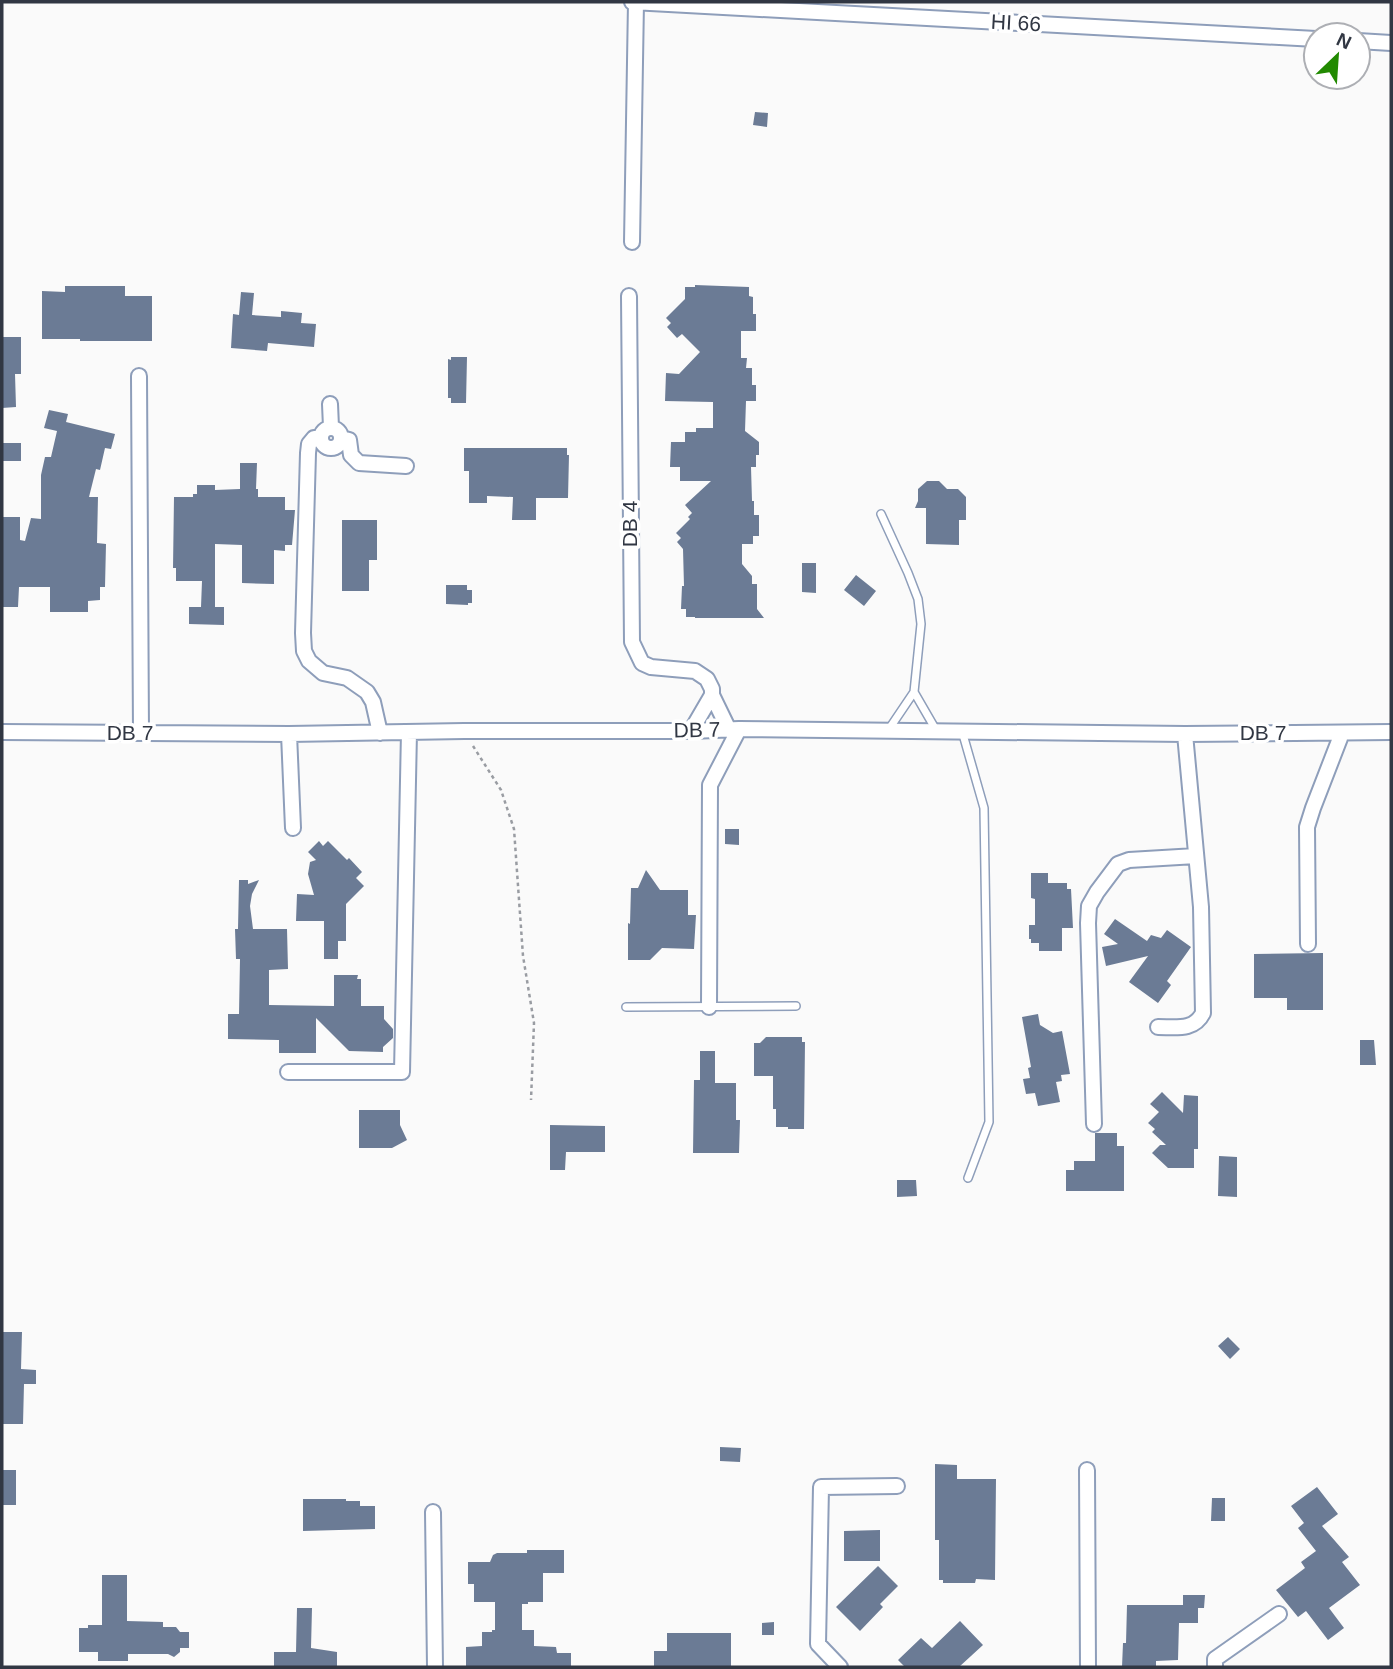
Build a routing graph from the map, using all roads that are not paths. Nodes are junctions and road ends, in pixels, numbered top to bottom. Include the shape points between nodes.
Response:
1 (634, 2) edge
2 (1302, 38) edge
3 (1372, 42) edge
4 (1391, 43) edge
5 (632, 242) dead end
6 (629, 296) dead end
7 (139, 376) dead end
8 (330, 404) dead end
9 (326, 433) junction
10 (406, 466) dead end
11 (881, 514) dead end
12 (914, 692) junction
13 (712, 695) junction
14 (734, 729) junction
15 (889, 730) junction
16 (936, 730) junction
17 (691, 731) junction
18 (962, 731) junction
19 (2, 732) edge
20 (409, 732) junction
21 (141, 733) junction
22 (380, 733) junction
23 (1342, 733) junction
24 (1391, 733) edge
25 (289, 734) junction
26 (1185, 734) junction
27 (293, 828) dead end
28 (1196, 856) junction
29 (1308, 944) dead end
30 (796, 1006) dead end
31 (626, 1007) dead end
32 (709, 1007) junction
33 (1158, 1027) dead end
34 (288, 1072) dead end
35 (1094, 1124) dead end
36 (968, 1178) dead end
37 (1087, 1470) dead end
38 (897, 1486) dead end
39 (433, 1512) dead end
40 (1279, 1614) dead end
41 (435, 1667) edge
42 (840, 1667) edge
43 (1088, 1667) edge
44 (1215, 1667) edge

1 - 2 street, HI 66
1 - 5 street
3 - 4 street
6 - 13 street, DB 4 via 632,642 642,663 695,671 707,679
7 - 21 street
8 - 9 street
9 - 10 street via 324,446 339,444 341,438 349,440 351,455 359,463
9 - 22 street via 309,444 304,652 323,673 347,678 367,692
11 - 12 lane via 918,598 921,624
12 - 15 lane
12 - 16 lane
13 - 14 street, DB 4
13 - 17 street
14 - 15 street, DB 7
14 - 17 street, DB 7
14 - 32 street via 710,785
15 - 16 street, DB 7
16 - 18 street, DB 7
17 - 20 street, DB 7
18 - 26 street, DB 7
18 - 36 lane via 984,808 989,1122
19 - 21 street, DB 7
20 - 22 street, DB 7
20 - 34 street via 402,1072
21 - 25 street, DB 7
22 - 25 street, DB 7
23 - 24 street, DB 7
23 - 26 street, DB 7
23 - 29 street via 1307,827
25 - 27 street
26 - 28 street
28 - 33 street via 1202,907 1203,1013 1188,1027
28 - 35 street via 1118,864 1089,906
30 - 32 lane
31 - 32 lane
37 - 43 street
38 - 42 street via 821,1487 818,1644
39 - 41 street
40 - 44 street via 1215,1659

